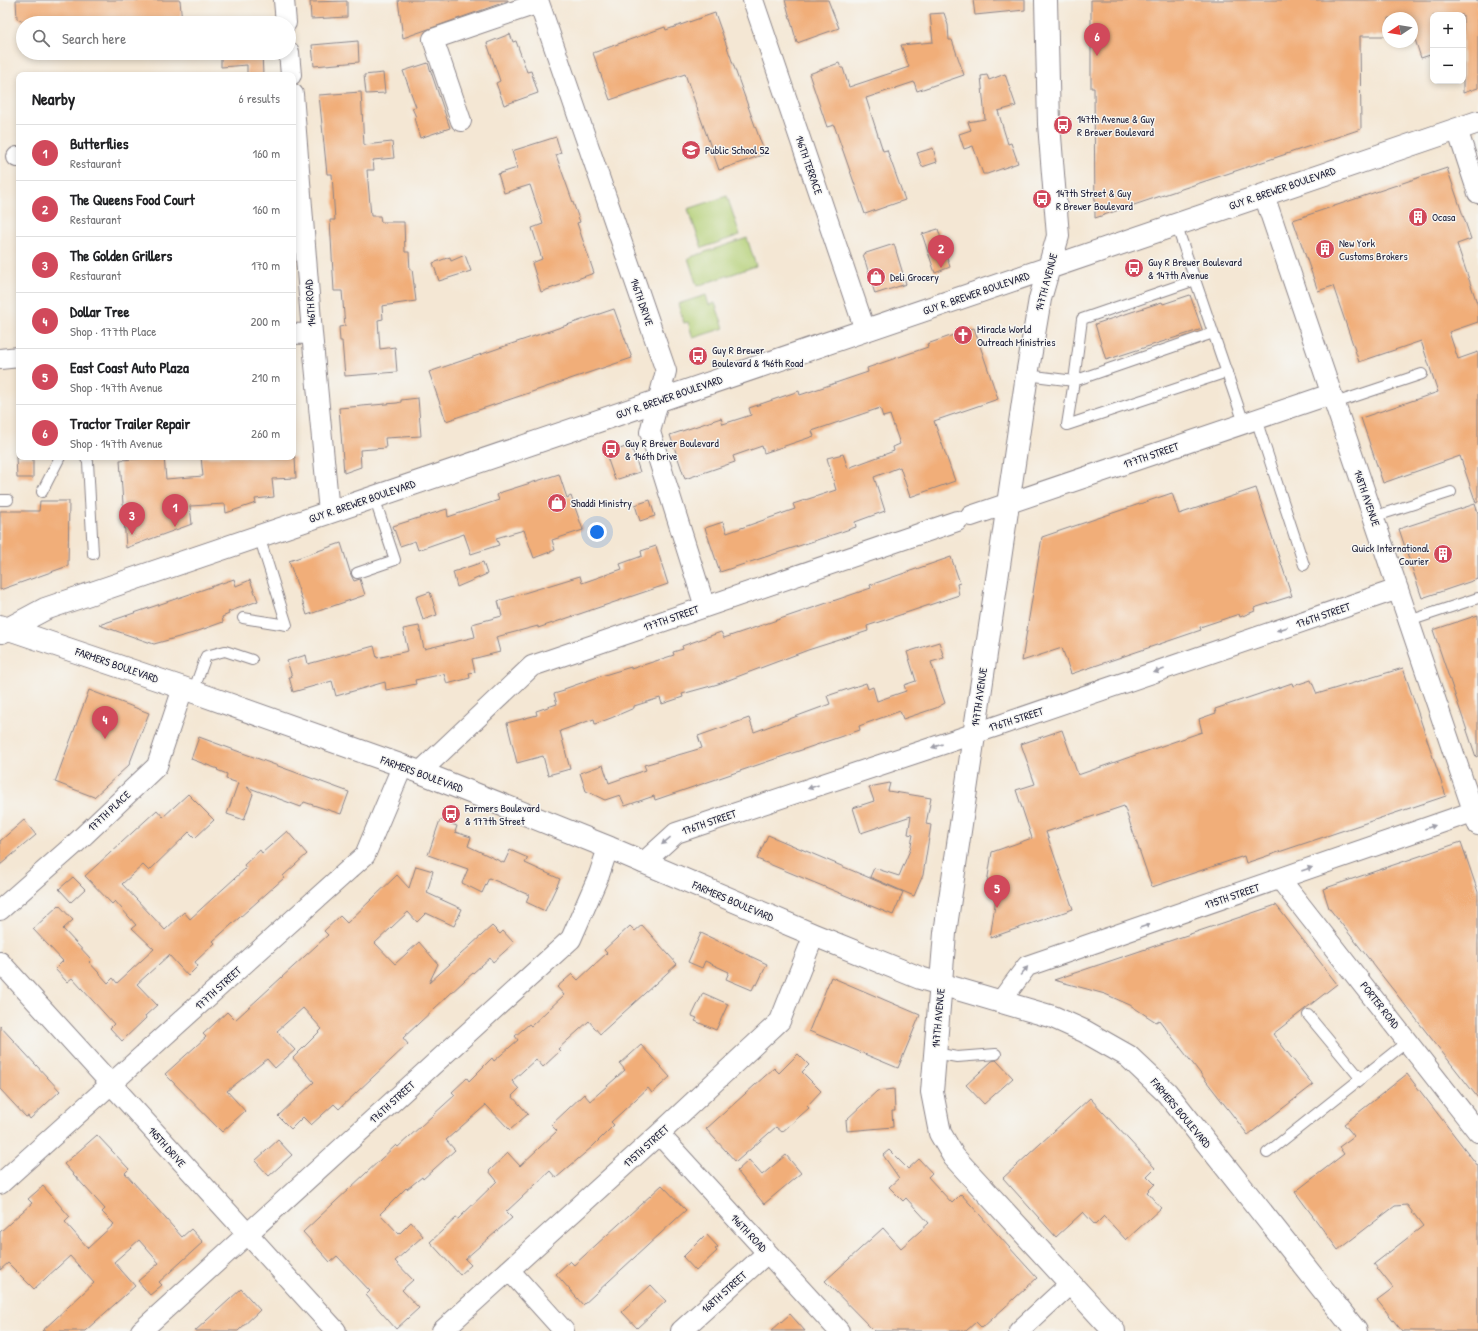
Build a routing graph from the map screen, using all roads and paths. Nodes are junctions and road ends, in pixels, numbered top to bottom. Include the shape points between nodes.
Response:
1 (284, 0) edge
2 (753, 0) edge
3 (1046, 0) edge
4 (539, 1) edge
5 (285, 16) edge
6 (290, 60) edge
7 (291, 72) edge
8 (460, 121) dead end
9 (1478, 122) edge
10 (1457, 130) junction
11 (296, 148) edge
12 (1478, 193) edge
13 (1264, 195) junction
14 (1176, 224) junction
15 (1050, 268) junction
16 (1195, 280) junction
17 (865, 330) junction
18 (303, 333) edge
19 (1214, 333) junction
20 (16, 357) edge
21 (0, 359) edge
22 (1227, 372) junction
23 (1422, 374) dead end
24 (1027, 375) junction
25 (1074, 381) junction
26 (1333, 398) junction
27 (658, 402) junction
28 (1250, 421) junction
29 (58, 460) edge
30 (87, 460) edge
31 (42, 492) dead end
32 (1451, 492) dead end
33 (374, 497) junction
34 (1008, 503) junction
35 (329, 512) junction
36 (1373, 517) junction
37 (259, 536) junction
38 (93, 554) dead end
39 (1304, 565) dead end
40 (357, 573) dead end
41 (1398, 589) junction
42 (1478, 598) edge
43 (706, 607) junction
44 (243, 618) dead end
45 (1409, 621) junction
46 (3, 629) edge
47 (252, 660) dead end
48 (188, 690) junction
49 (974, 733) junction
50 (411, 770) junction
51 (1476, 816) edge
52 (608, 848) junction
53 (643, 863) junction
54 (1280, 879) junction
55 (0, 910) edge
56 (814, 935) junction
57 (0, 962) edge
58 (941, 985) junction
59 (1000, 1002) junction
60 (1308, 1015) dead end
61 (1408, 1041) junction
62 (935, 1053) junction
63 (996, 1054) dead end
64 (1361, 1079) junction
65 (110, 1084) junction
66 (1478, 1132) edge
67 (659, 1134) junction
68 (1267, 1153) dead end
69 (0, 1184) edge
70 (247, 1235) junction
71 (767, 1253) junction
72 (509, 1270) junction
73 (1071, 1283) junction
74 (141, 1331) edge
75 (336, 1331) edge
76 (442, 1331) edge
77 (564, 1331) edge
78 (681, 1331) edge
79 (839, 1331) edge
80 (1018, 1331) edge
81 (1114, 1331) edge
82 (1356, 1331) edge

1 - 5 street
2 - 17 street, 146TH TERRACE
3 - 15 main road, 147TH AVENUE via 1049,124 1058,236
4 - 8 street via 433,39
4 - 27 street, 146TH DRIVE via 666,371
6 - 7 street
9 - 10 main road, GUY R. BREWER BOULEVARD
10 - 12 street
10 - 13 main road, GUY R. BREWER BOULEVARD
11 - 18 street, 146TH ROAD
13 - 14 main road, GUY R. BREWER BOULEVARD
13 - 26 street, 148TH AVENUE
14 - 15 main road, GUY R. BREWER BOULEVARD
14 - 16 lane
15 - 17 main road, GUY R. BREWER BOULEVARD
15 - 24 main road, 147TH AVENUE via 1040,299
16 - 19 lane
16 - 25 lane via 1082,319
17 - 27 main road, GUY R. BREWER BOULEVARD
18 - 35 street, 146TH ROAD
19 - 22 lane
19 - 25 lane
20 - 21 street
22 - 25 lane via 1067,425
22 - 28 lane
23 - 26 lane
24 - 25 lane
24 - 34 main road, 147TH AVENUE
26 - 28 street, 177TH STREET
26 - 36 street, 148TH AVENUE
27 - 33 main road, GUY R. BREWER BOULEVARD
27 - 43 street, 146TH DRIVE via 650,432
28 - 34 street, 177TH STREET
28 - 39 lane
29 - 31 lane
30 - 38 lane
32 - 36 lane
33 - 35 main road, GUY R. BREWER BOULEVARD
33 - 40 lane via 395,560
34 - 43 street, 177TH STREET
34 - 49 main road, 147TH AVENUE
35 - 37 main road, GUY R. BREWER BOULEVARD
36 - 41 street, 148TH AVENUE
37 - 44 lane via 287,625
37 - 46 main road, GUY R. BREWER BOULEVARD via 45,609
41 - 45 street, 148TH AVENUE
41 -> 49 street, 176TH STREET
42 - 45 lane
43 - 50 street, 177TH STREET via 532,666
45 - 51 street, 148TH AVENUE
46 - 48 main road, FARMERS BOULEVARD
47 - 48 lane via 225,650 206,656
48 - 50 main road, FARMERS BOULEVARD
48 - 55 street, 177TH PLACE via 157,766
49 -> 53 street, 176TH STREET via 676,833
49 - 58 main road, 147TH AVENUE via 945,933
50 - 52 main road, FARMERS BOULEVARD
50 - 65 street, 177TH STREET via 365,855
54 -> 51 street, 175TH STREET
52 - 53 main road, FARMERS BOULEVARD
52 - 70 street, 176TH STREET via 571,939
53 - 56 main road, FARMERS BOULEVARD
59 -> 54 street, 175TH STREET via 1027,966
54 - 61 street, PORTER ROAD
56 - 58 main road, FARMERS BOULEVARD
56 - 67 street, 175TH STREET via 780,1021
57 - 65 street, 145TH DRIVE
58 - 59 main road, FARMERS BOULEVARD
58 - 62 main road, 147TH AVENUE
59 - 82 main road, FARMERS BOULEVARD via 1068,1023 1115,1048 1142,1067 1167,1093
60 - 64 lane
61 - 64 lane
61 - 66 street, PORTER ROAD
62 - 63 lane via 957,1057
62 - 73 main road, 147TH AVENUE via 932,1076 933,1105 940,1133 946,1144 963,1169
64 - 68 lane
65 - 69 street, 177TH STREET
65 - 70 street, 145TH DRIVE
67 - 71 street, 146TH ROAD
67 - 72 street, 175TH STREET
70 - 74 street, 176TH STREET
70 - 75 street, 145TH DRIVE
71 - 78 street, 168TH STREET
71 - 79 street, 146TH ROAD
72 - 76 street, 175TH STREET
72 - 77 street
73 - 80 street
73 - 81 main road, 147TH AVENUE

